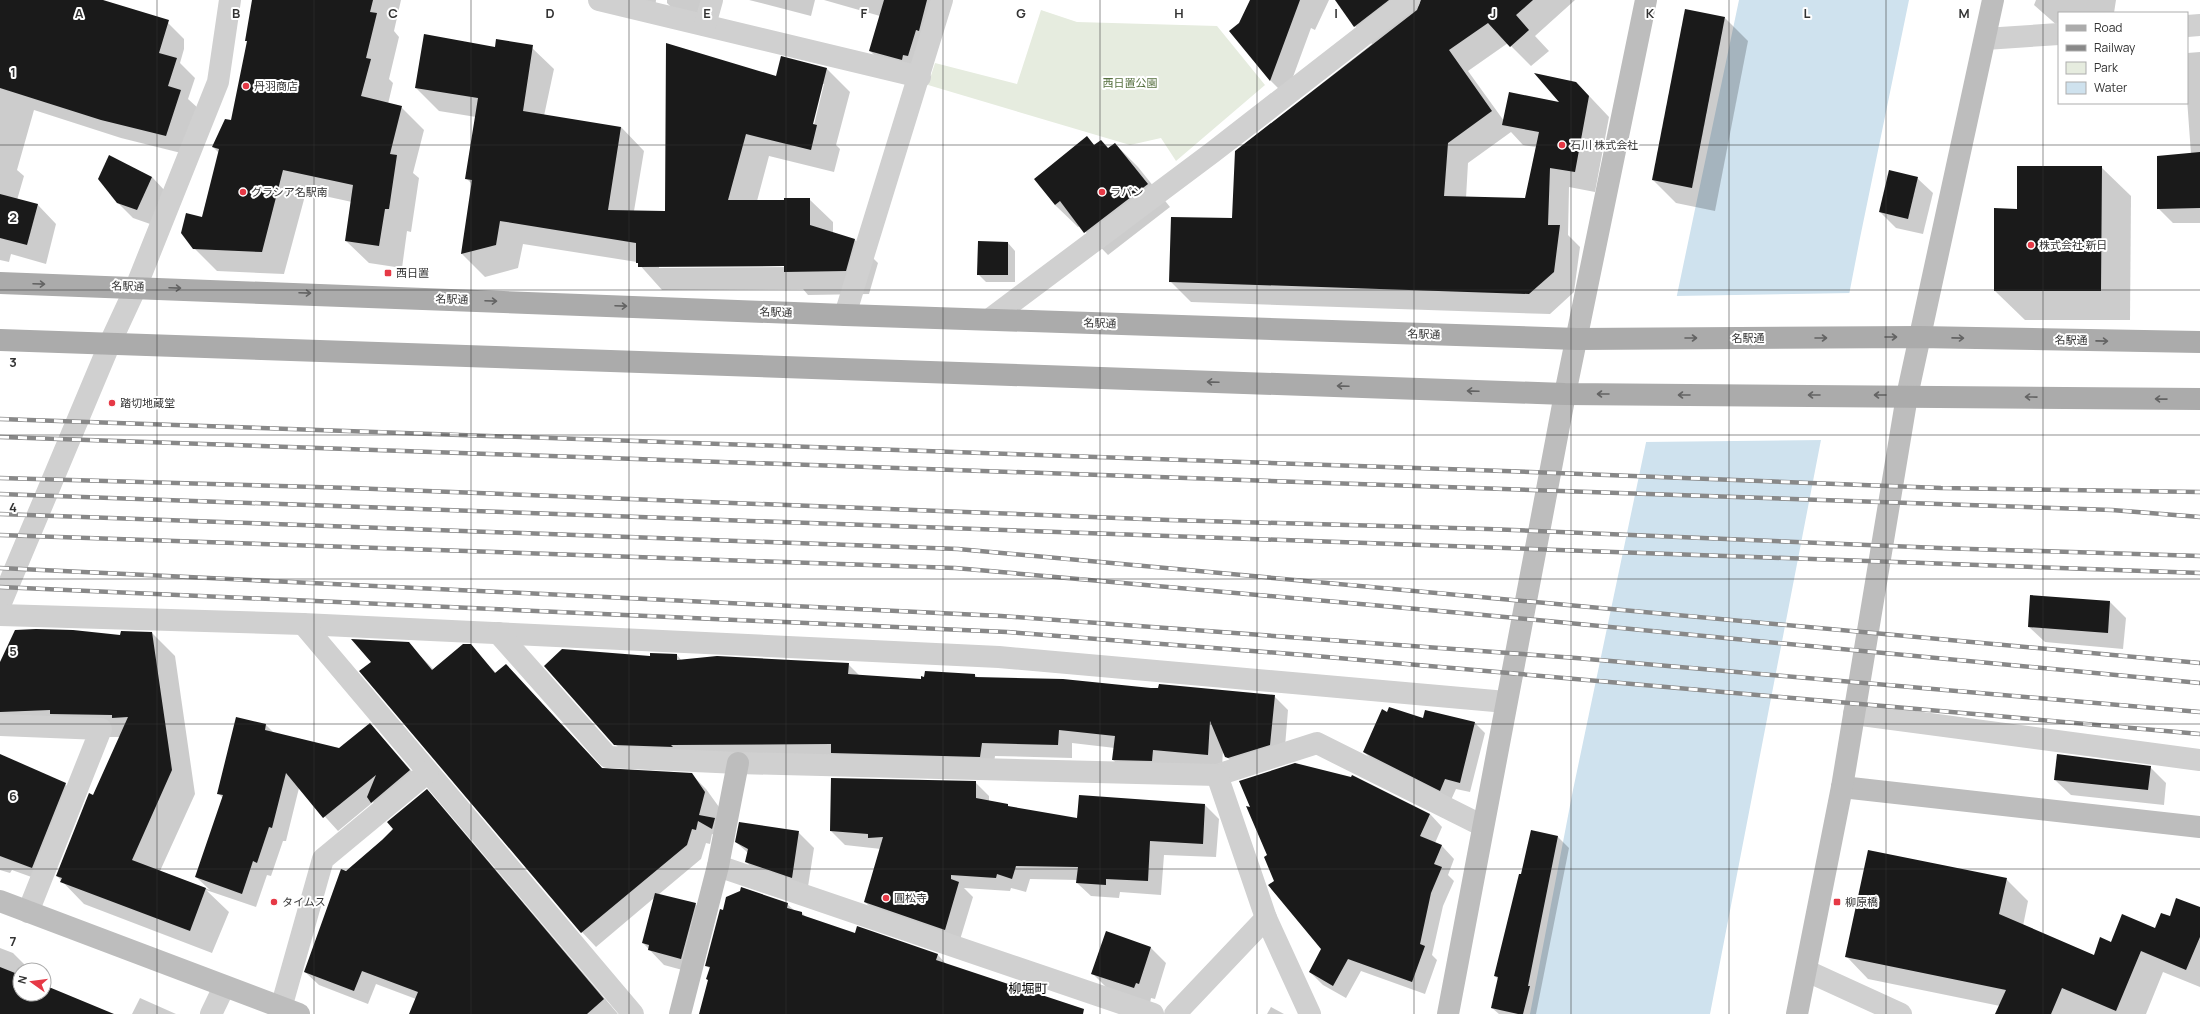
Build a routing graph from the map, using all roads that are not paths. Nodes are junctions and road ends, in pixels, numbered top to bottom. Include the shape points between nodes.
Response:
1 (230, 0) edge
2 (599, 0) edge
3 (712, 0) edge
4 (942, 0) edge
5 (1409, 0) edge
6 (1646, 0) edge
7 (1993, 0) edge
8 (705, 25) junction
9 (2200, 25) edge
10 (2188, 26) edge
11 (2058, 34) edge
12 (1985, 39) junction
13 (920, 77) junction
14 (0, 283) edge
15 (136, 287) junction
16 (845, 315) junction
17 (990, 319) junction
18 (1919, 337) junction
19 (1577, 339) junction
20 (0, 340) edge
21 (2200, 342) edge
22 (110, 343) junction
23 (1565, 394) junction
24 (1907, 396) junction
25 (2200, 399) edge
26 (0, 605) edge
27 (0, 615) edge
28 (303, 624) junction
29 (498, 633) junction
30 (1506, 702) junction
31 (1854, 714) junction
32 (0, 725) edge
33 (2200, 760) edge
34 (738, 763) junction
35 (428, 772) junction
36 (1217, 774) junction
37 (1842, 787) junction
38 (1483, 826) junction
39 (2200, 827) edge
40 (718, 866) junction
41 (0, 901) edge
42 (28, 912) junction
43 (1266, 918) junction
44 (1807, 971) junction
45 (224, 986) junction
46 (290, 1011) edge
47 (211, 1014) edge
48 (633, 1014) edge
49 (680, 1014) edge
50 (1153, 1014) edge
51 (1175, 1014) edge
52 (1310, 1014) edge
53 (1448, 1014) edge
54 (1797, 1014) edge
55 (1901, 1014) edge

1 - 15 street via 218,82
2 - 8 street
3 - 8 street
4 - 13 street
5 - 17 street via 1214,152
6 - 19 street
7 - 12 street
8 - 13 street
9 - 10 street
11 - 12 street
12 - 18 street
13 - 16 street
14 -> 15 main road, 名駅通
15 -> 16 main road, 名駅通
15 - 22 street
16 - 17 main road, 名駅通
17 - 19 main road, 名駅通
19 -> 18 main road, 名駅通
18 -> 21 main road, 名駅通
18 - 24 street
19 - 23 street
20 - 22 main road
23 -> 22 main road
22 - 26 street
24 -> 23 main road
23 - 30 street
25 -> 24 main road
24 - 31 street
27 - 28 street
28 - 29 street
28 - 35 street
29 - 30 street via 1000,656
29 - 34 street via 608,757
30 - 38 street
31 - 33 street
31 - 37 street
32 - 42 street via 101,729
34 - 36 street
34 - 40 street
35 - 46 street via 323,859
35 - 48 street
36 - 38 street via 1317,743
36 - 43 street
37 - 39 street
37 - 44 street
38 - 53 street
40 - 49 street
40 - 50 street
41 - 42 street
42 - 45 street
43 - 51 street
43 - 52 street
44 - 54 street
44 - 55 street
45 - 46 street
45 - 47 street

